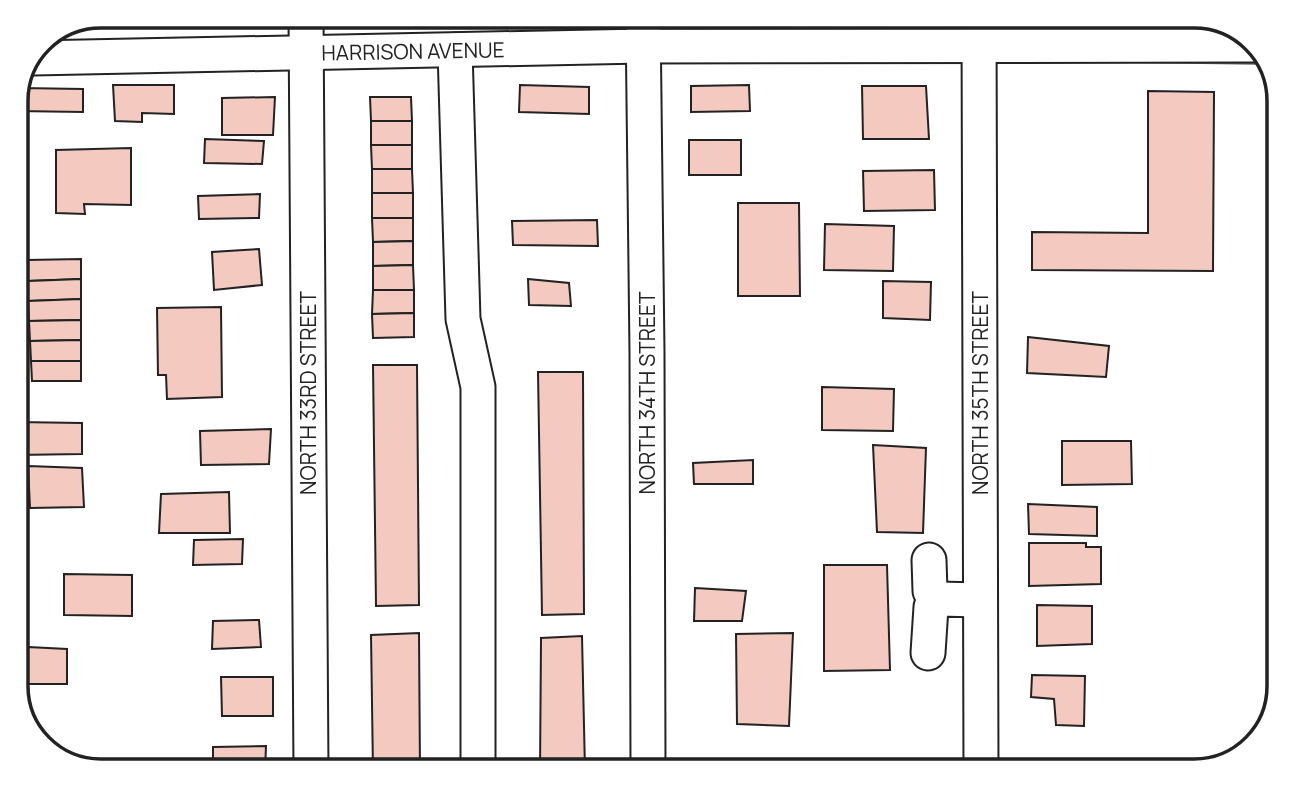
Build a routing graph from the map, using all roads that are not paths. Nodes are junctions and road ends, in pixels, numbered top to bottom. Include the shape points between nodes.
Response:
1 (306, 28) edge
2 (979, 30) edge
3 (643, 31) edge
4 (1240, 44) edge
5 (455, 50) junction
6 (306, 53) junction
7 (42, 58) edge
8 (929, 560) dead end
9 (939, 599) junction
10 (980, 600) junction
11 (928, 653) dead end
12 (312, 759) edge
13 (478, 759) edge
14 (648, 759) edge
15 (981, 759) edge

1 - 6 street, NORTH 33RD STREET
2 - 3 street, HARRISON AVENUE
2 - 4 street, HARRISON AVENUE
2 - 10 street, NORTH 35TH STREET
3 - 5 street, HARRISON AVENUE
3 - 14 street, NORTH 34TH STREET
5 - 6 street, HARRISON AVENUE
5 - 13 street via 463,319 478,387
6 - 7 street, HARRISON AVENUE
6 - 12 street, NORTH 33RD STREET
8 - 9 street via 930,591
9 - 10 street
9 - 11 street via 931,607
10 - 15 street, NORTH 35TH STREET

